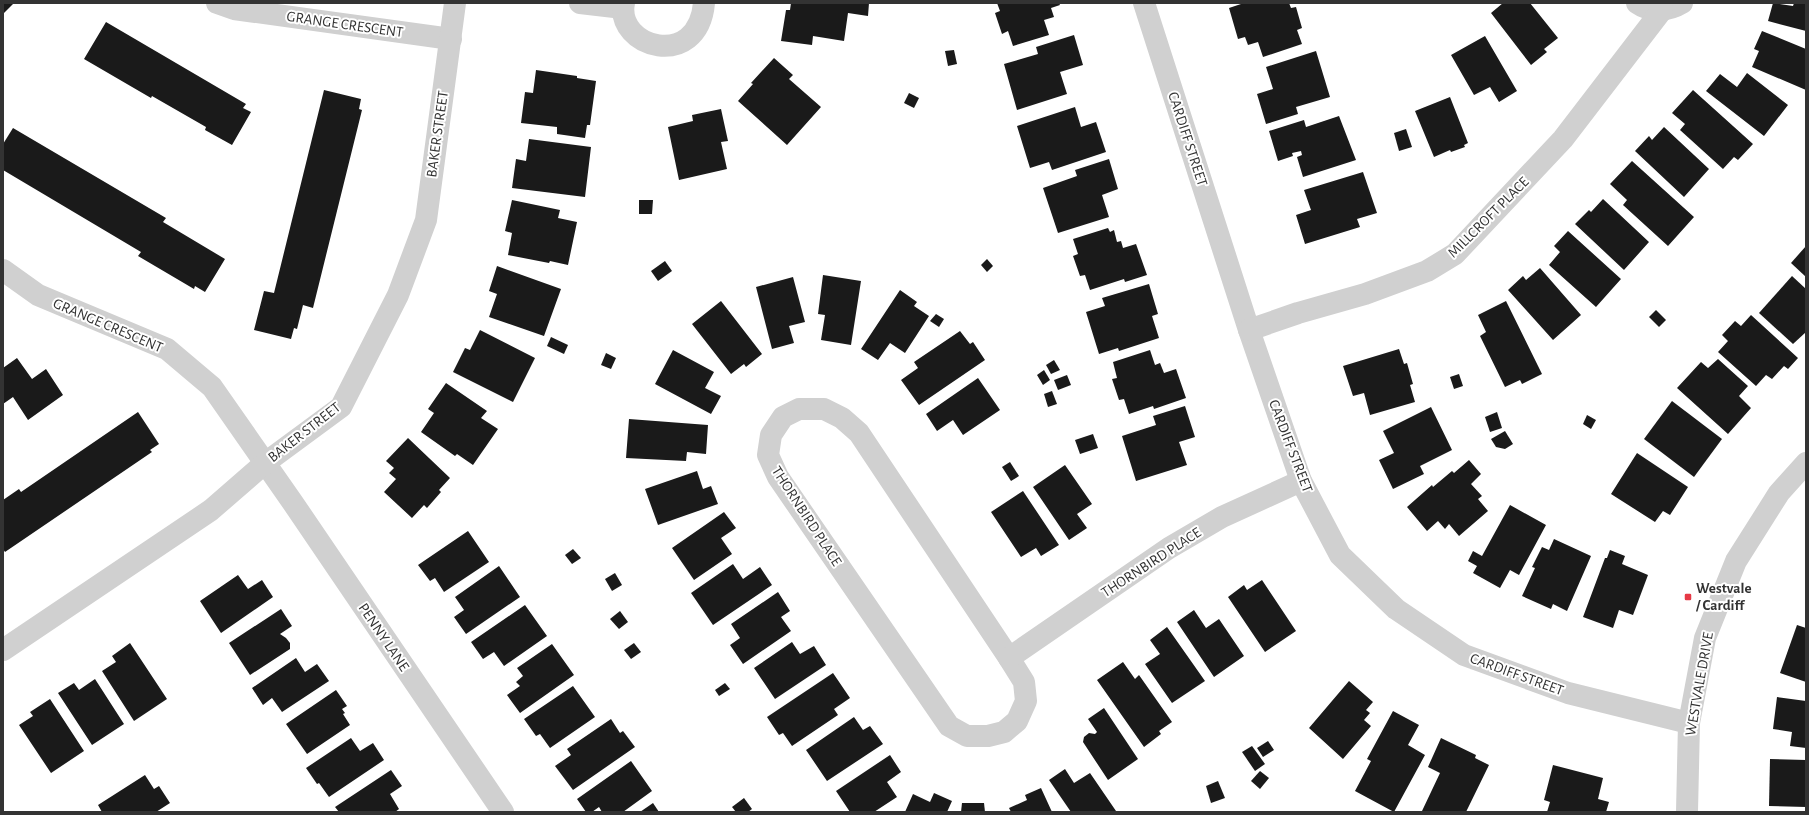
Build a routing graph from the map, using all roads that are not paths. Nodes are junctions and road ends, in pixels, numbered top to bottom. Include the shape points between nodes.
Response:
1 (217, 3) edge
2 (455, 3) edge
3 (580, 3) edge
4 (704, 3) edge
5 (1144, 3) edge
6 (1638, 3) edge
7 (1682, 3) edge
8 (623, 5) edge
9 (1662, 10) junction
10 (450, 39) junction
11 (3, 270) edge
12 (1249, 330) junction
13 (265, 462) junction
14 (1806, 463) edge
15 (1301, 481) junction
16 (3, 650) edge
17 (1009, 658) junction
18 (1689, 723) junction
19 (503, 812) edge
20 (1687, 812) edge

1 - 10 street, GRANGE CRESCENT via 234,9
2 - 10 street, BAKER STREET
3 - 8 street
4 - 8 street via 699,26 690,36 679,43 665,46 652,45 634,34 626,22
5 - 12 street, CARDIFF STREET
6 - 9 street via 1643,7
7 - 9 street
9 - 12 street, MILLCROFT PLACE via 1563,139 1455,254 1427,271 1365,294
10 - 13 street, BAKER STREET via 426,220 398,295 340,407
11 - 13 street, GRANGE CRESCENT via 38,295 167,349 212,387
12 - 15 street, CARDIFF STREET
13 - 16 street, BAKER STREET via 211,510
13 - 19 street, PENNY LANE
14 - 18 street, WESTVALE DRIVE via 1779,493 1736,561 1705,638
15 - 17 street, THORNBIRD PLACE via 1222,517 1169,548
15 - 18 street, CARDIFF STREET via 1340,555 1396,609 1464,655 1568,693
17 - 17 street, THORNBIRD PLACE via 859,433 842,418 824,409 799,409 783,417 771,435 768,455 778,477 949,726 966,736 988,736 1004,732 1017,721 1026,701 1024,682
18 - 20 street, WESTVALE DRIVE

